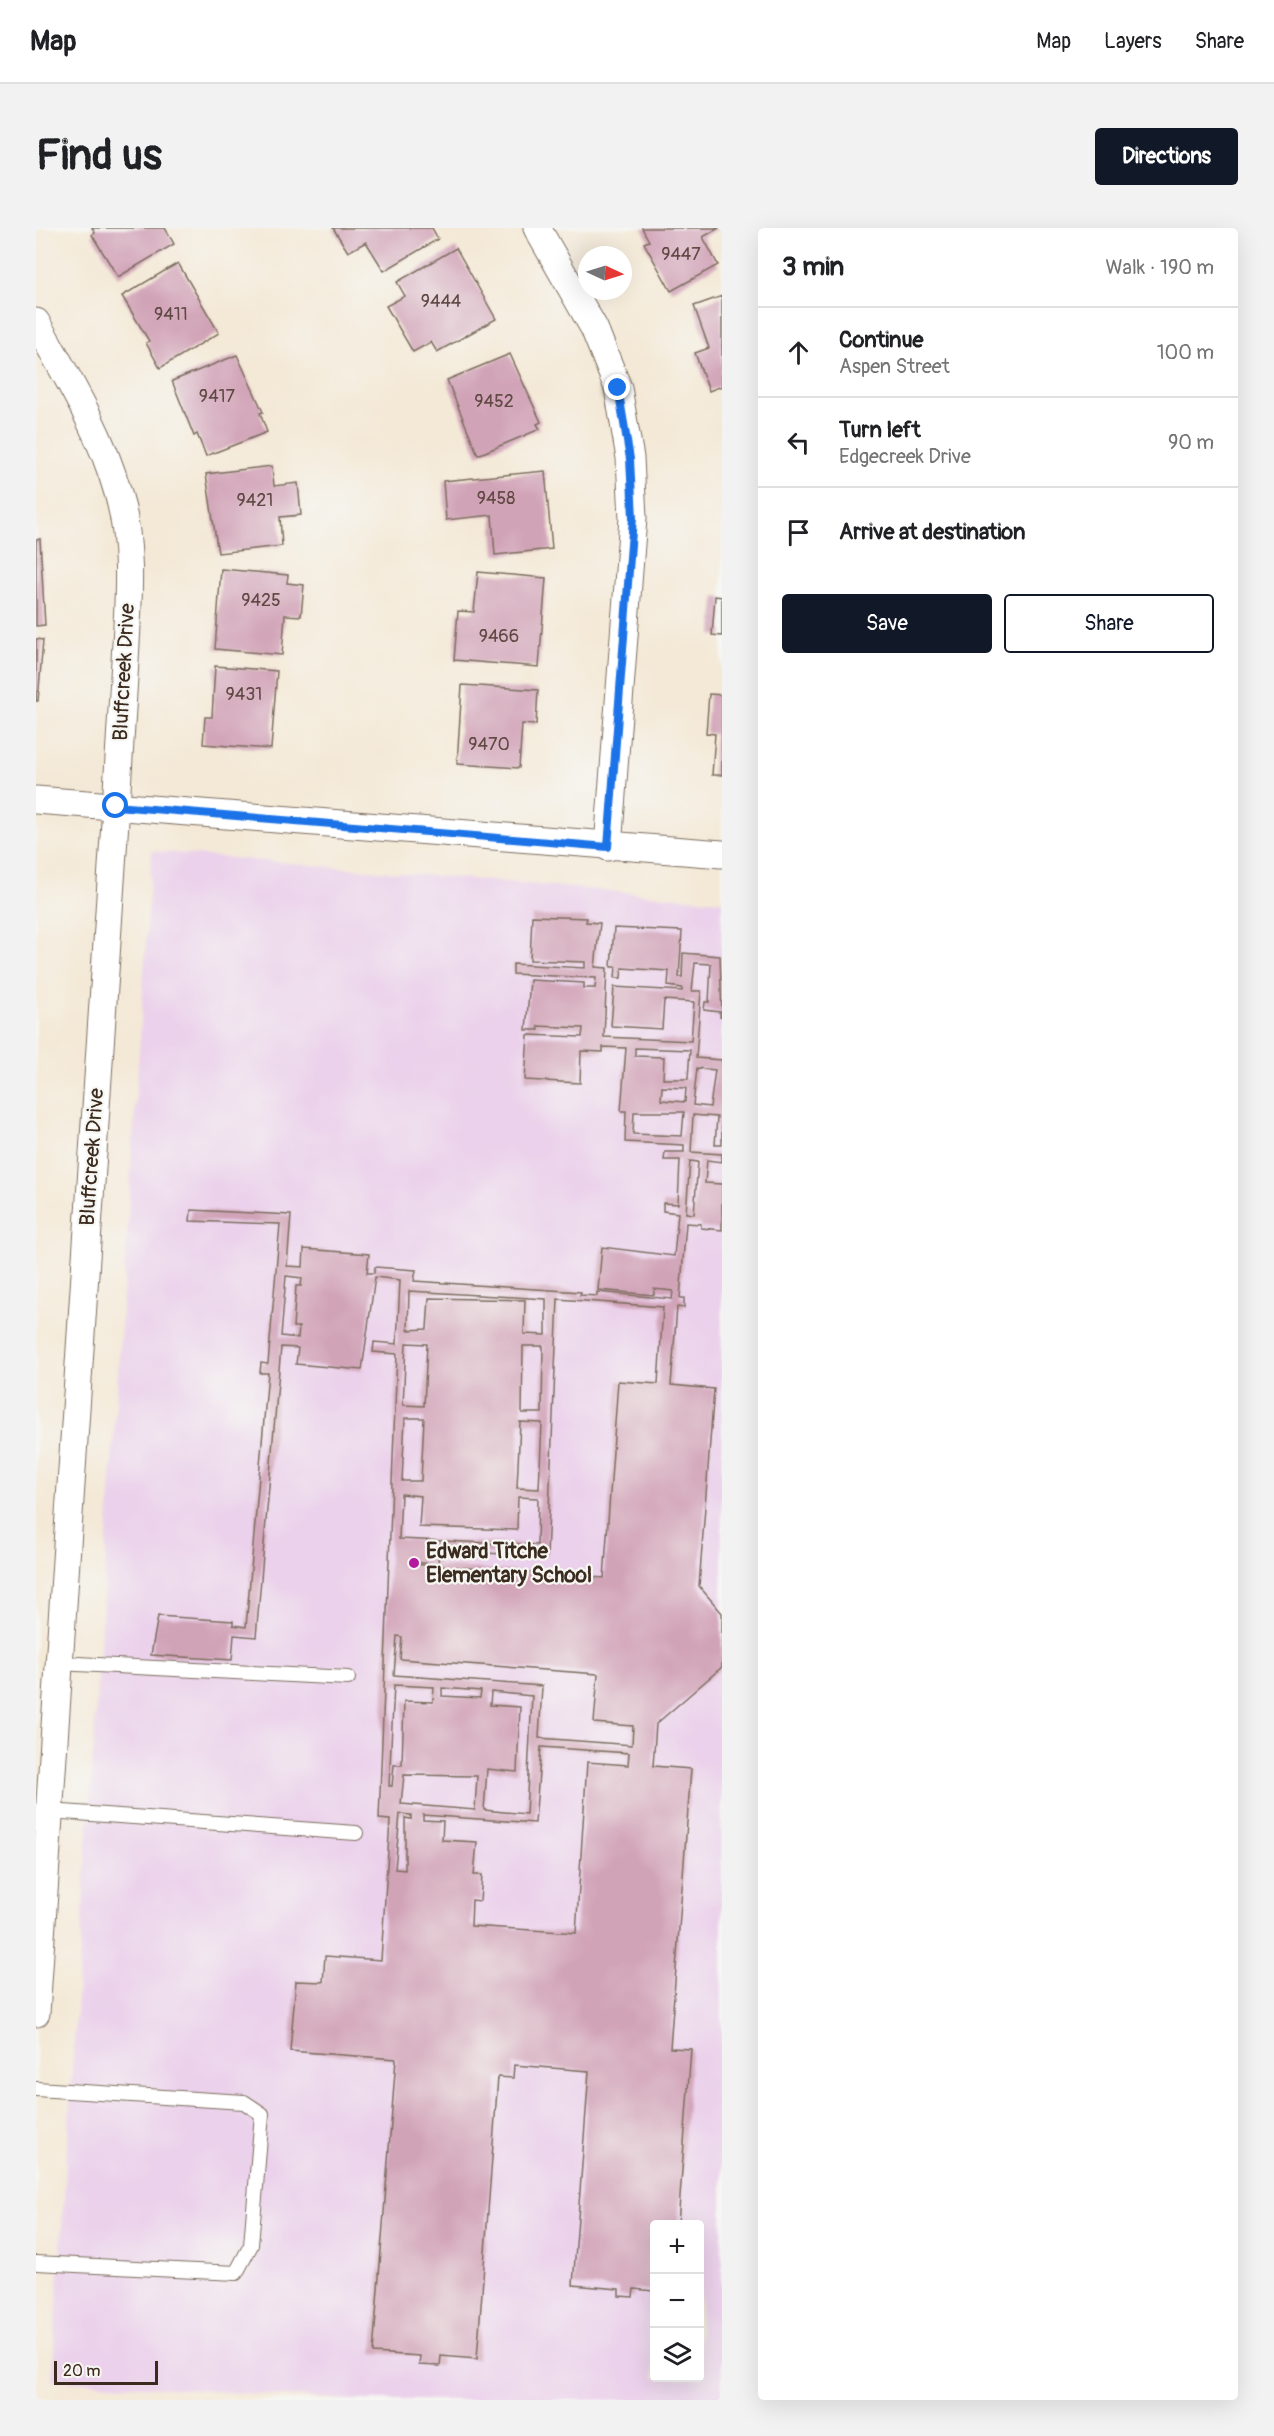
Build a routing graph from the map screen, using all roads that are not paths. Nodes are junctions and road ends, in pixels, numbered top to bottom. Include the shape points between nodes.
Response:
1 (537, 228) edge
2 (36, 322) edge
3 (36, 800) edge
4 (116, 806) junction
5 (608, 847) junction
6 (722, 854) edge
7 (58, 1663) junction
8 (348, 1678) dead end
9 (49, 1812) junction
10 (356, 1833) dead end
11 (36, 2013) edge
12 (36, 2089) edge
13 (36, 2263) edge

1 - 5 street via 594,327 618,388 630,459 633,518
2 - 4 street, Bluffcreek Drive via 102,445 119,495 128,547
3 - 4 street
4 - 5 street
4 - 7 street, Bluffcreek Drive
5 - 6 street
7 - 8 lane
7 - 9 street, Bluffcreek Drive
9 - 10 lane
9 - 11 street, Bluffcreek Drive
12 - 13 lane via 244,2102 262,2114 251,2245 236,2273

